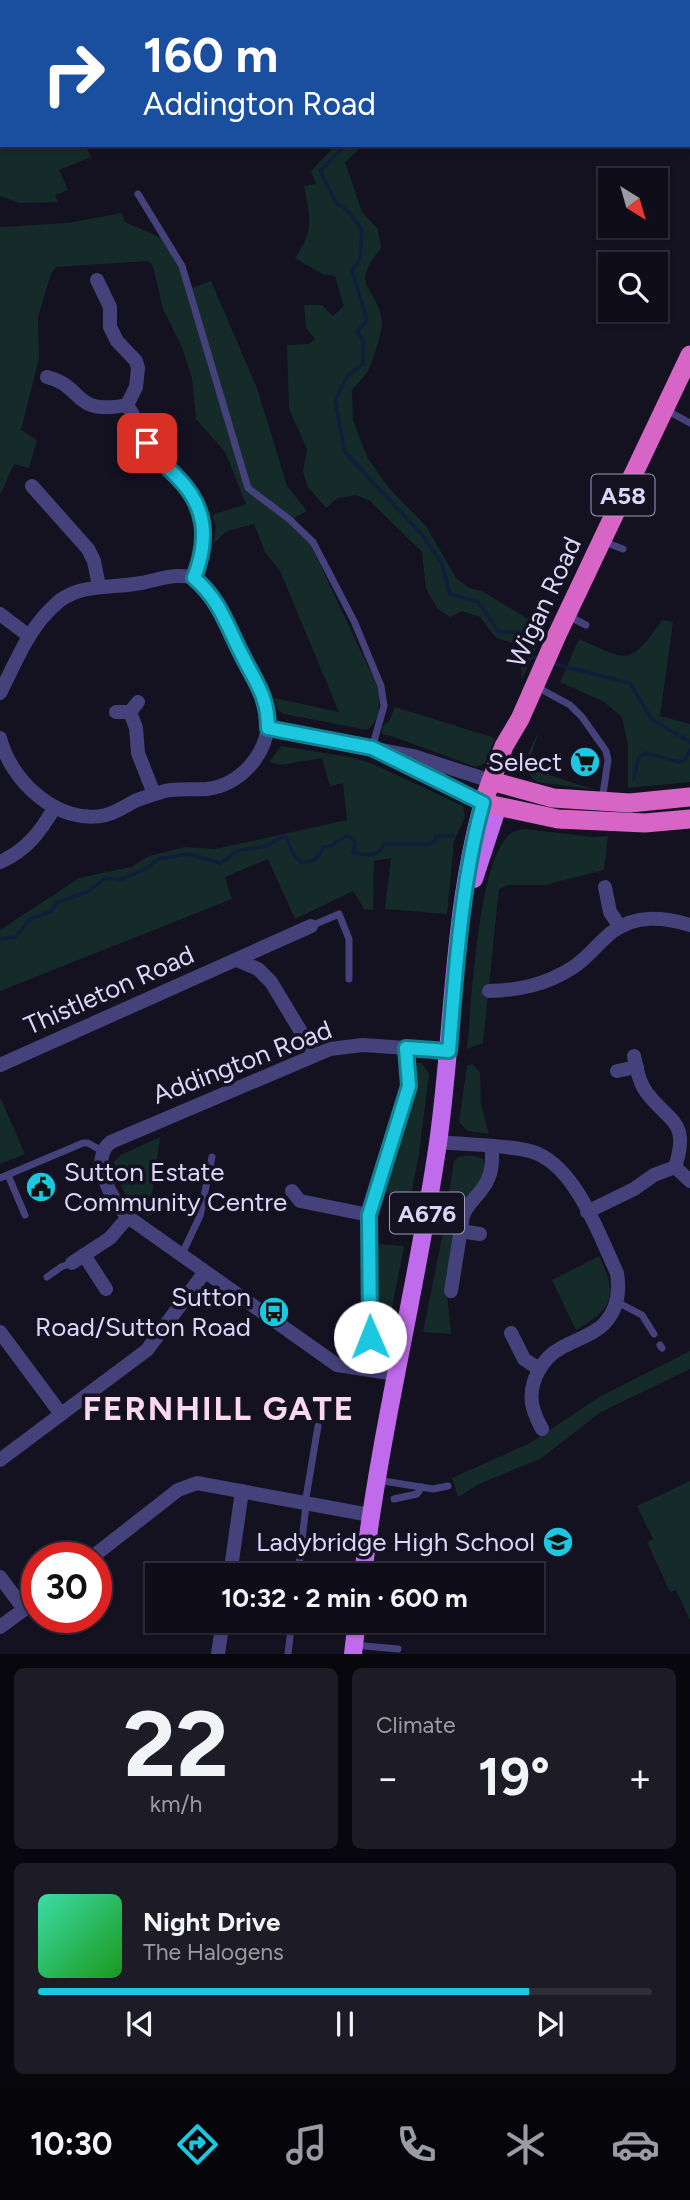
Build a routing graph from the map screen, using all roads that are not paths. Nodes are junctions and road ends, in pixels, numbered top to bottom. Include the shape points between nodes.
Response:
1 (138, 194) dead end
2 (96, 288) dead end
3 (690, 355) edge
4 (47, 377) dead end
5 (127, 404) junction
6 (664, 410) junction
7 (690, 423) edge
8 (32, 486) dead end
9 (601, 540) junction
10 (623, 549) dead end
11 (194, 578) junction
12 (99, 586) junction
13 (0, 614) edge
14 (566, 615) junction
15 (586, 625) dead end
16 (29, 636) junction
17 (535, 685) junction
18 (0, 693) edge
19 (128, 709) dead end
20 (268, 728) junction
21 (0, 738) edge
22 (372, 748) junction
23 (498, 784) junction
24 (154, 794) junction
25 (690, 797) edge
26 (491, 804) junction
27 (55, 807) junction
28 (600, 811) junction
29 (690, 819) edge
30 (0, 862) edge
31 (605, 887) dead end
32 (690, 925) edge
33 (312, 926) joint
34 (620, 927) junction
35 (237, 960) junction
36 (349, 979) dead end
37 (489, 991) dead end
38 (406, 1048) junction
39 (449, 1051) junction
40 (315, 1055) junction
41 (0, 1065) edge
42 (617, 1071) dead end
43 (438, 1142) junction
44 (492, 1146) junction
45 (102, 1151) junction
46 (212, 1157) dead end
47 (675, 1167) junction
48 (8, 1175) junction
49 (0, 1178) edge
50 (690, 1181) edge
51 (292, 1191) dead end
52 (587, 1212) junction
53 (25, 1215) dead end
54 (369, 1215) junction
55 (128, 1217) junction
56 (460, 1231) junction
57 (480, 1234) dead end
58 (181, 1256) junction
59 (78, 1259) junction
60 (204, 1273) junction
61 (47, 1277) dead end
62 (106, 1289) dead end
63 (451, 1291) dead end
64 (617, 1302) junction
65 (0, 1332) edge
66 (511, 1333) dead end
67 (654, 1334) dead end
68 (362, 1369) junction
69 (539, 1369) junction
70 (396, 1374) junction
71 (61, 1414) junction
72 (318, 1426) dead end
73 (542, 1429) dead end
74 (0, 1460) edge
75 (377, 1479) junction
76 (448, 1486) dead end
77 (422, 1487) junction
78 (242, 1492) junction
79 (394, 1499) dead end
80 (305, 1504) junction
81 (370, 1515) junction
82 (112, 1542) edge
83 (232, 1563) edge
84 (299, 1563) edge
85 (364, 1563) edge
86 (0, 1577) edge
87 (21, 1605) edge
88 (21, 1611) edge
89 (0, 1627) edge
90 (221, 1633) edge
91 (290, 1633) edge
92 (354, 1649) edge
93 (398, 1649) dead end
94 (218, 1654) edge
95 (288, 1654) edge

1 - 22 lane via 182,266 248,488 313,542 354,621 381,686 384,706
2 - 5 street via 111,311 110,327 117,341 136,361 136,387
3 - 6 highway, Wigan Road / A58
4 - 5 street via 68,381 81,401 94,407
5 - 11 street via 154,455 184,485 201,512 203,539
6 - 7 lane
6 - 9 highway, Wigan Road / A58
8 - 12 street via 40,504 88,549
9 - 10 lane
9 - 14 highway, Wigan Road / A58
11 - 12 street
11 - 20 street via 217,601 261,688
12 - 16 street via 65,597
13 - 16 street
14 - 15 lane
14 - 17 highway, Wigan Road / A58
16 - 18 street
17 - 23 highway, Wigan Road / A58 via 504,746
17 - 28 lane via 570,705 606,751
19 - 24 street
20 - 22 street
20 - 24 street via 252,764 226,785
21 - 27 street via 13,767 32,790
22 - 23 street via 413,756
22 - 26 street
23 - 26 highway, Wigan Road / A58
23 - 28 highway
24 - 27 street via 104,816 67,813
25 - 28 highway
26 - 28 highway via 558,818
26 - 39 main road, Wigan Road / A676 via 485,849 463,907
27 - 30 street via 38,835
28 - 29 highway via 645,823
31 - 34 street via 602,905
32 - 34 street via 655,918
33 - 35 street, Thistleton Road
33 - 36 lane via 339,914 349,939
34 - 37 street via 558,977 523,989
35 - 40 street, Thistleton Road via 258,969 271,982
35 - 41 street, Thistleton Road
38 - 39 street, Addington Road
38 - 40 street, Addington Road via 353,1045
38 - 54 street via 409,1086
39 - 43 main road, Wigan Road / A676
40 - 45 street, Addington Road via 111,1142
42 - 47 street via 636,1062 647,1093 679,1128 682,1142
43 - 44 street
43 - 70 main road, Wigan Road / A676
44 - 52 street via 531,1152 555,1166 574,1186
44 - 56 street via 488,1180 465,1210
45 - 48 lane via 83,1143
45 - 55 street via 101,1165 111,1193
46 - 58 lane via 200,1216
47 - 50 street
47 - 52 street
48 - 49 lane
48 - 53 lane
51 - 54 street via 300,1201
52 - 64 street via 617,1273
54 - 68 street via 370,1337
55 - 58 street
55 - 59 street via 115,1233
56 - 57 street
56 - 63 street
58 - 60 street
59 - 61 lane
59 - 62 street
60 - 68 street via 337,1365
60 - 71 street via 147,1350
64 - 67 lane via 642,1315
64 - 69 street via 602,1326 557,1350
65 - 71 street
66 - 69 street via 514,1353
68 - 70 street
69 - 73 street via 527,1408
70 - 75 main road, Wigan Road / A676
71 - 74 street
72 - 80 lane
75 - 77 lane
75 - 81 main road, Wigan Road / A676
76 - 77 lane
77 - 79 lane via 417,1494
78 - 80 street
78 - 82 street via 197,1483 187,1486
78 - 83 street
80 - 81 street
80 - 84 lane
81 - 85 main road, Wigan Road / A676
86 - 87 street
88 - 89 street
90 - 94 street
91 - 95 lane
92 - 93 lane

